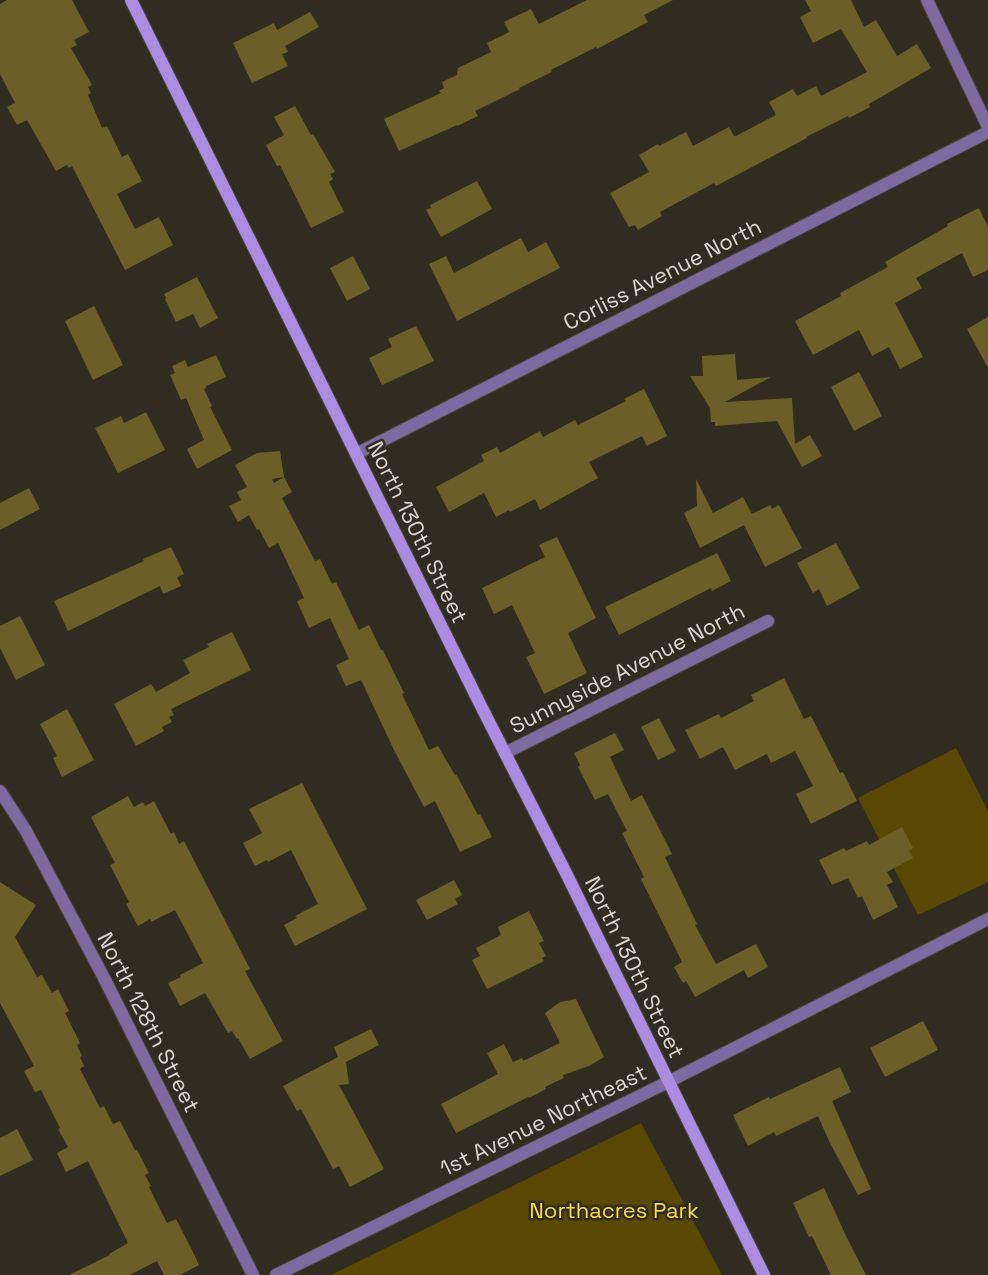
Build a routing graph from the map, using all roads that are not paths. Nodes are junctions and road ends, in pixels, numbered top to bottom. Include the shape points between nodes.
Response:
1 (131, 0) edge
2 (927, 0) edge
3 (988, 127) edge
4 (988, 132) edge
5 (356, 454) junction
6 (768, 621) dead end
7 (505, 753) junction
8 (0, 791) edge
9 (988, 919) edge
10 (668, 1082) junction
11 (253, 1275) edge
12 (276, 1275) edge
13 (764, 1275) edge

1 - 5 main road, North 130th Street
2 - 3 street
4 - 5 street, Corliss Avenue North
5 - 7 main road, North 130th Street
6 - 7 street, Sunnyside Avenue North
7 - 10 main road, North 130th Street
8 - 11 street, North 128th Street via 26,831 97,966
9 - 10 street, 1st Avenue Northeast
10 - 12 street, 1st Avenue Northeast
10 - 13 main road, North 130th Street

